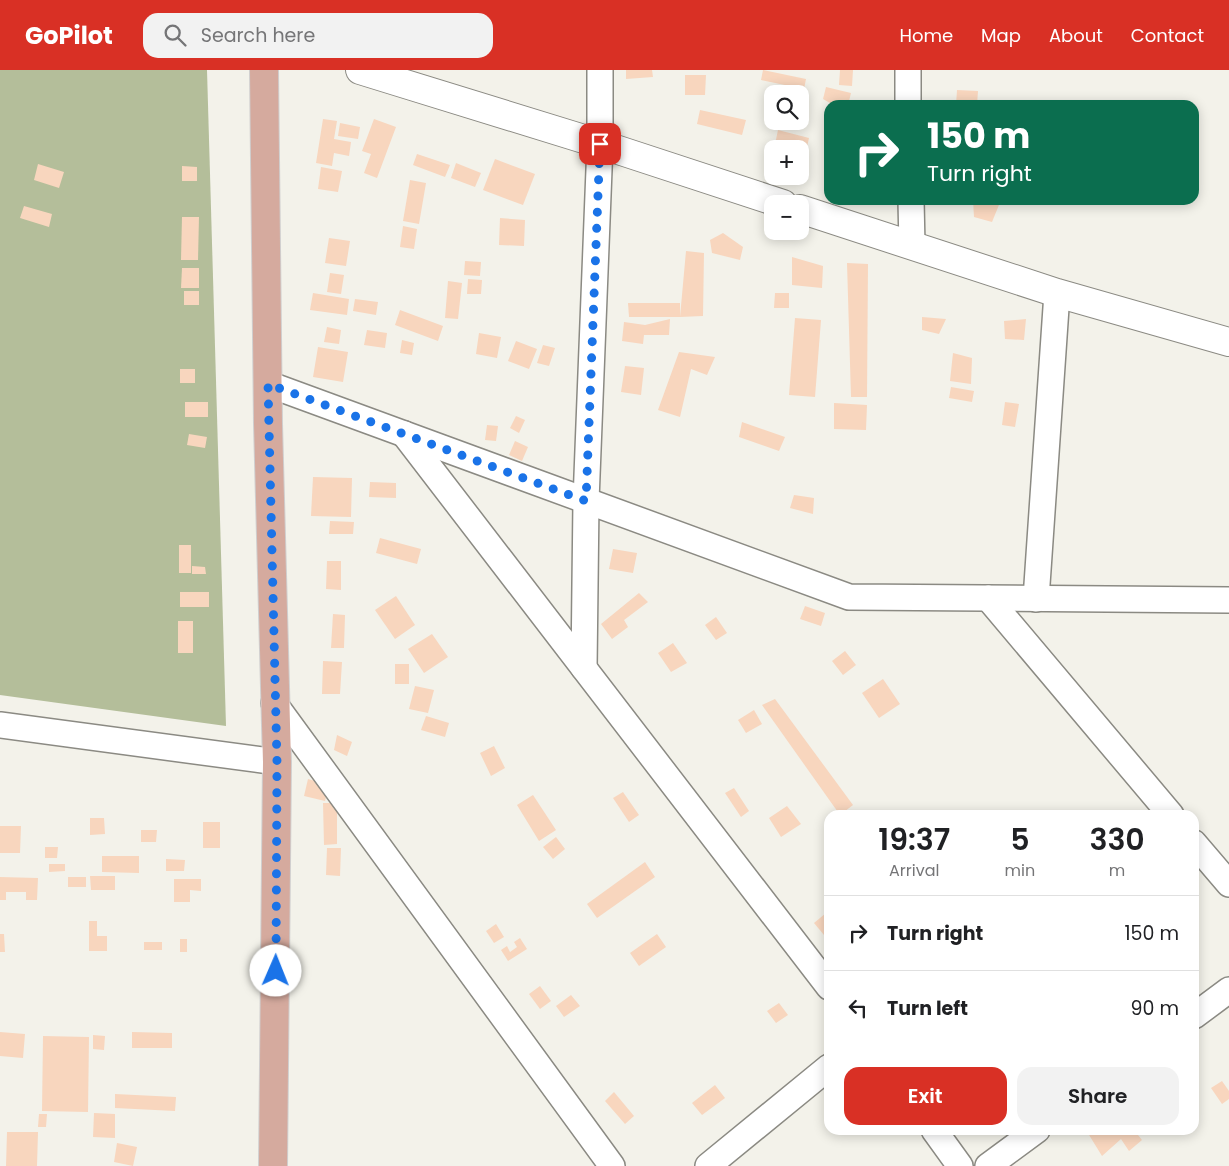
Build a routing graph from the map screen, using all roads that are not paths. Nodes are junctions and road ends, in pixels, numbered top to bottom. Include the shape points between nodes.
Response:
1 (264, 70) edge
2 (360, 70) edge
3 (600, 70) edge
4 (908, 70) edge
5 (908, 100) edge
6 (600, 144) junction
7 (764, 198) edge
8 (911, 205) edge
9 (809, 212) edge
10 (912, 246) junction
11 (1057, 293) junction
12 (1229, 342) edge
13 (268, 384) junction
14 (404, 434) junction
15 (586, 501) junction
16 (988, 598) junction
17 (1036, 599) junction
18 (1229, 600) edge
19 (584, 668) junction
20 (274, 702) junction
21 (0, 726) edge
22 (277, 762) junction
23 (1167, 810) edge
24 (1199, 848) edge
25 (1229, 884) edge
26 (824, 980) edge
27 (1229, 990) edge
28 (1199, 1012) edge
29 (824, 1072) edge
30 (938, 1135) edge
31 (1031, 1135) edge
32 (273, 1166) edge
33 (612, 1166) edge
34 (708, 1166) edge
35 (960, 1166) edge
36 (988, 1166) edge

1 - 13 main road
2 - 6 street
3 - 6 street
4 - 5 street
6 - 7 street
6 - 15 street
8 - 10 street
9 - 10 street
10 - 11 street
11 - 12 street
11 - 17 street
13 - 14 street
13 - 20 main road
14 - 15 street
14 - 19 street
15 - 16 street via 849,597
15 - 19 street
16 - 17 street
16 - 23 street
17 - 18 street
19 - 26 street
20 - 22 main road
20 - 33 street
21 - 22 street
22 - 32 main road
24 - 25 street
27 - 28 street
29 - 34 street
30 - 35 street
31 - 36 street

